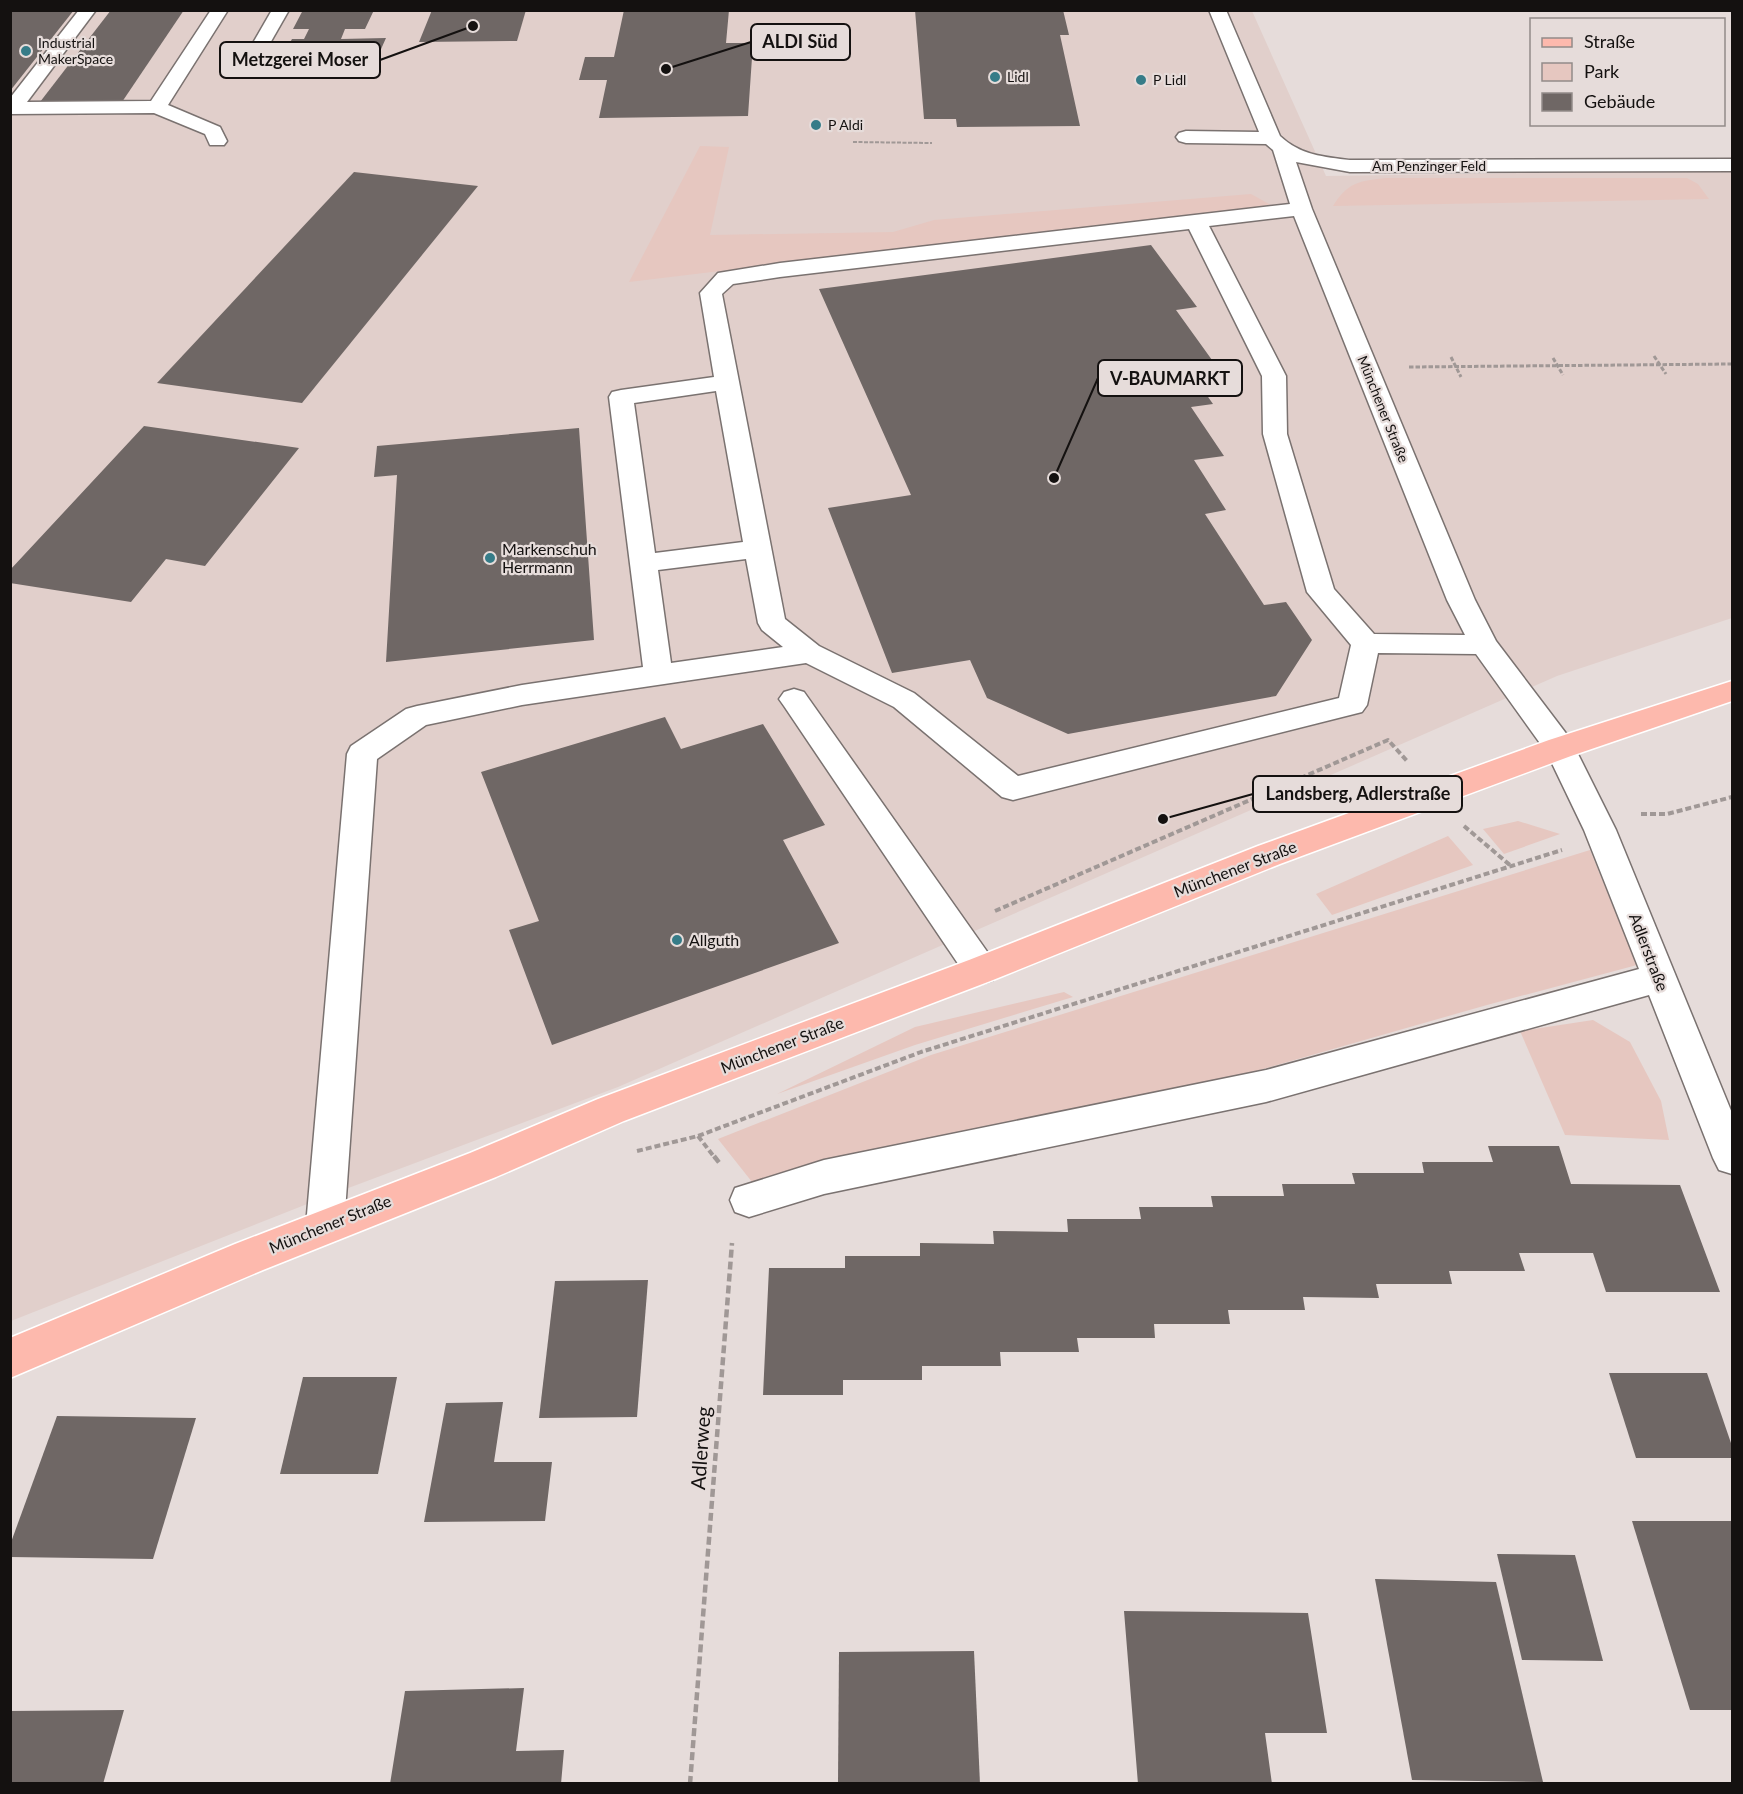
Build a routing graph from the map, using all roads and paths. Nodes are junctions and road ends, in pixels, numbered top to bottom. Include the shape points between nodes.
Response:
1 (88, 10) edge
2 (220, 10) edge
3 (281, 10) edge
4 (1217, 10) edge
5 (251, 62) dead end
6 (158, 107) junction
7 (12, 108) edge
8 (1186, 137) dead end
9 (217, 141) dead end
10 (852, 142) dead end
11 (932, 143) dead end
12 (1277, 145) junction
13 (1732, 165) edge
14 (1302, 209) junction
15 (1196, 222) junction
16 (1654, 356) dead end
17 (1451, 357) dead end
18 (1553, 358) dead end
19 (1732, 364) edge
20 (1659, 365) junction
21 (1455, 366) junction
22 (1558, 366) junction
23 (1366, 368) junction
24 (1666, 374) dead end
25 (1563, 375) dead end
26 (1461, 377) dead end
27 (725, 383) junction
28 (756, 549) junction
29 (643, 563) junction
30 (1366, 643) junction
31 (1484, 645) junction
32 (809, 653) junction
33 (658, 675) junction
34 (1732, 691) edge
35 (794, 699) dead end
36 (1560, 748) junction
37 (1732, 797) edge
38 (1600, 830) junction
39 (981, 970) junction
40 (1658, 978) junction
41 (611, 1110) junction
42 (698, 1136) junction
43 (1732, 1158) edge
44 (749, 1200) junction
45 (325, 1226) junction
46 (10, 1358) edge
47 (690, 1784) edge

1 - 7 street
2 - 6 street
3 - 5 street
4 - 12 street
6 - 7 street
6 - 9 street via 213,131
8 - 12 street, Am Penzinger Feld
10 - 11 path
12 - 13 street, Am Penzinger Feld via 1316,163 1350,166
12 - 14 street, Münchener Straße
14 - 15 street
14 - 23 street, Münchener Straße
15 - 27 street via 726,278 711,293
15 - 30 street via 1274,376 1275,434 1321,592
16 - 20 path
17 - 21 path
18 - 22 path
19 - 20 path
20 - 22 path
20 - 24 path
21 - 22 path
21 - 23 path
21 - 26 path
22 - 25 path
23 - 31 street, Münchener Straße via 1461,600
27 - 28 street
27 - 29 street via 621,397
28 - 29 street
28 - 32 street via 772,623
29 - 33 street
30 - 31 street
30 - 32 street via 1352,705 1013,789 904,700
31 - 36 street, Münchener Straße
32 - 33 street
33 - 45 street via 522,694 417,716 362,754
34 - 36 main road, Münchener Straße
35 - 39 street
36 - 38 street, Adlerstraße
36 - 39 main road, Münchener Straße via 1269,855
37 - 38 path via 1667,814 1626,815
38 - 40 street, Adlerstraße
38 - 42 path via 1572,847 921,1052
39 - 41 main road, Münchener Straße
40 - 43 street, Adlerstraße
40 - 44 street via 1266,1086 824,1177
41 - 42 path via 636,1151
41 - 45 main road, Münchener Straße
42 - 44 path
44 - 47 path, Adlerweg via 733,1235
45 - 46 main road, Münchener Straße

